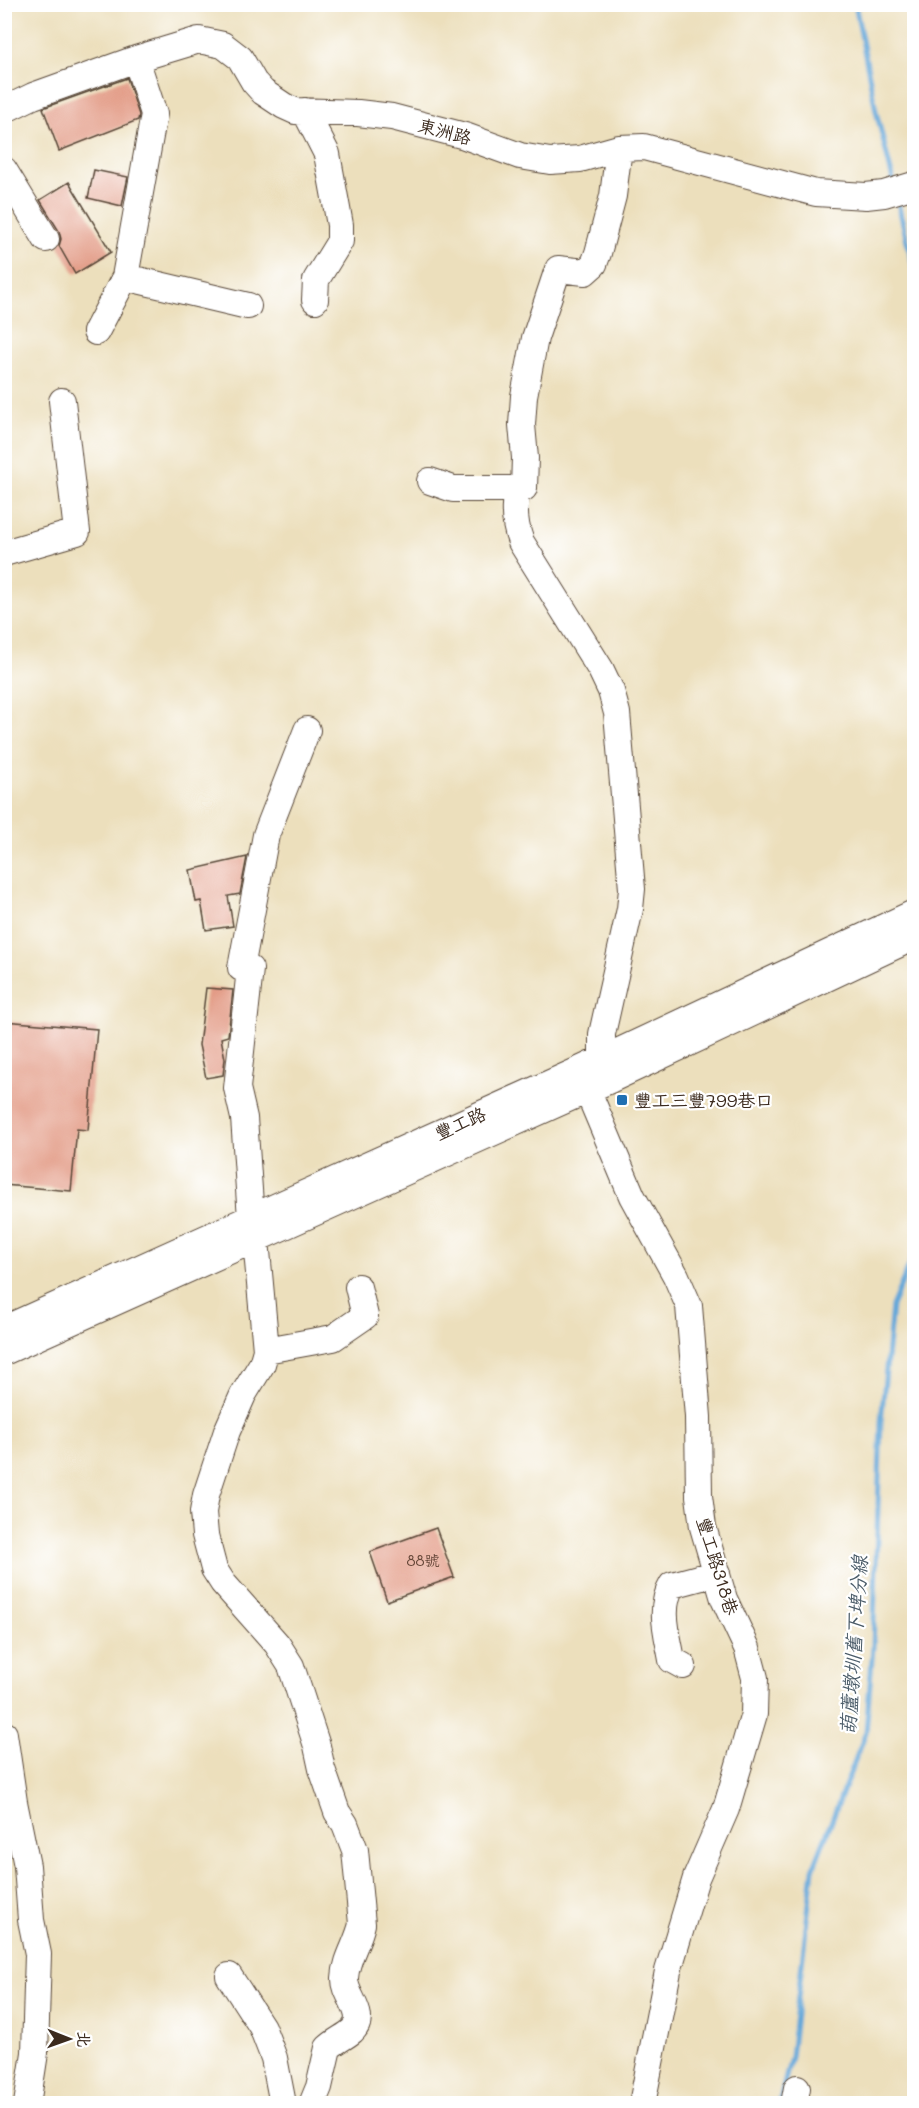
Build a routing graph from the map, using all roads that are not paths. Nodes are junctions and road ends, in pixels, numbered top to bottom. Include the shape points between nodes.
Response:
1 (136, 59) junction
2 (4, 110) edge
3 (305, 111) junction
4 (620, 148) junction
5 (4, 170) edge
6 (900, 189) edge
7 (46, 239) dead end
8 (125, 277) junction
9 (315, 300) dead end
10 (248, 306) dead end
11 (96, 332) dead end
12 (62, 400) dead end
13 (430, 481) dead end
14 (518, 489) junction
15 (4, 553) edge
16 (307, 730) dead end
17 (915, 913) edge
18 (915, 937) edge
19 (595, 1075) junction
20 (254, 1229) junction
21 (358, 1287) dead end
22 (4, 1329) edge
23 (266, 1350) junction
24 (4, 1352) edge
25 (717, 1573) junction
26 (683, 1666) dead end
27 (4, 1734) edge
28 (9, 1803) edge
29 (229, 1976) dead end
30 (27, 2103) edge
31 (283, 2103) edge
32 (312, 2103) edge
33 (642, 2103) edge

1 - 2 street, 東洲路
1 - 3 street, 東洲路 via 199,40 223,45 240,58 254,82 273,100 295,111
1 - 8 street via 154,114
3 - 4 street, 東洲路 via 392,117 543,160 580,159
3 - 9 street via 327,154 340,225 340,240 316,280
4 - 6 street, 東洲路 via 654,149 816,193 848,196
4 - 14 street via 613,195 594,264 585,272 558,269 535,338 522,410 525,488
5 - 7 street
8 - 10 street
8 - 11 street
12 - 15 street via 77,532
13 - 14 street via 453,489
14 - 19 street via 515,518 521,542 601,670 617,713 631,899
16 - 20 street via 266,835 241,968 250,969 237,1088 244,1118
17 - 19 street, 豐工路
18 - 19 street, 豐工路
19 - 20 street, 豐工路
19 - 25 street, 豐工路318巷 via 632,1196 689,1306 698,1416 699,1496 703,1527
20 - 22 street, 豐工路
20 - 23 street
20 - 24 street, 豐工路
21 - 23 street via 365,1316 333,1338
23 - 32 street via 227,1431 206,1495 204,1523 214,1569 288,1659 337,1812 355,1850 362,1924 347,1962 345,1981 358,2013 357,2022 328,2048
25 - 26 street via 672,1586 667,1593 664,1612 672,1660
25 - 33 street, 豐工路318巷 via 752,1663 754,1714 726,1809 696,1878 668,1971
27 - 28 street
28 - 30 street via 27,1866 38,1954 35,2053
29 - 31 street via 262,2027 274,2058

